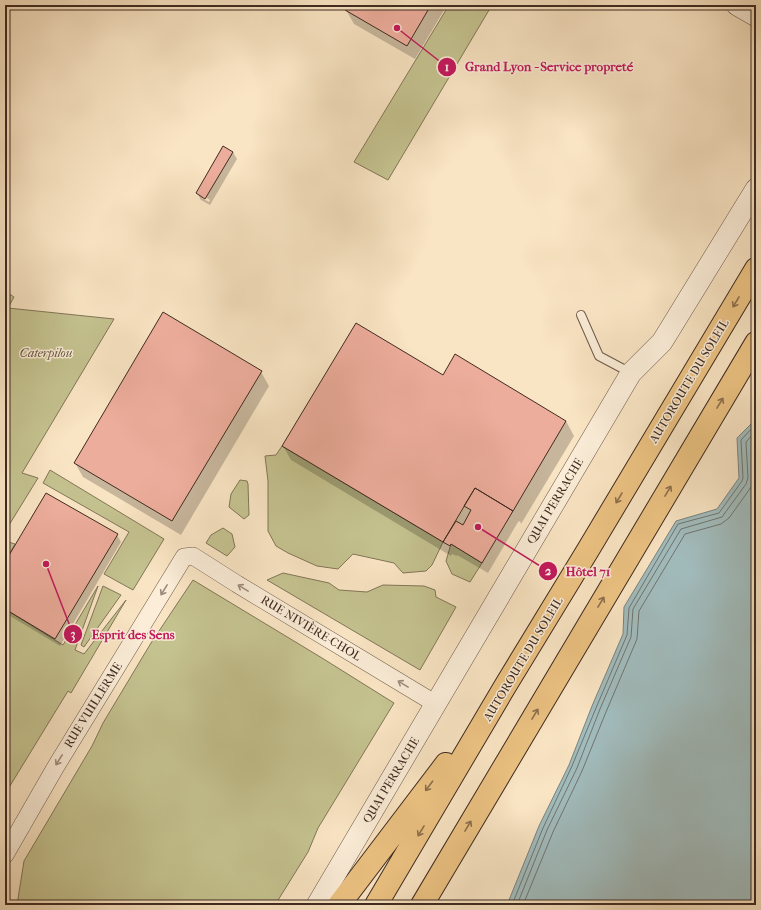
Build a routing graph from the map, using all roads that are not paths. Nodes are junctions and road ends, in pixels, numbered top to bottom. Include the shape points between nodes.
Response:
1 (737, 5) edge
2 (756, 16) edge
3 (756, 189) edge
4 (756, 268) edge
5 (581, 315) dead end
6 (756, 343) edge
7 (630, 373) junction
8 (184, 557) joint
9 (504, 688) junction
10 (436, 704) junction
11 (5, 855) edge
12 (449, 859) junction
13 (317, 905) edge
14 (339, 905) edge
15 (376, 905) edge
16 (422, 905) edge
17 (433, 905) edge

1 - 2 street
3 - 7 street, QUAI PERRACHE via 662,342
4 -> 9 highway, AUTOROUTE DU SOLEIL
5 - 7 lane via 599,356
12 -> 6 highway
7 - 10 street, QUAI PERRACHE
10 -> 8 street, RUE NIVIÈRE-CHOL via 193,556
8 -> 11 street, RUE VUILLERME
9 -> 14 highway
9 -> 15 highway, AUTOROUTE DU SOLEIL
10 - 13 street, QUAI PERRACHE
12 - 16 highway
12 - 17 highway

